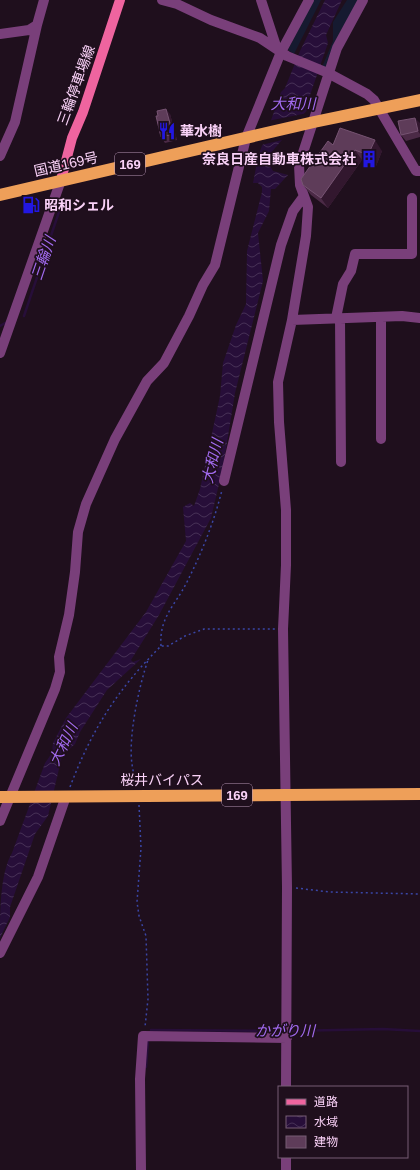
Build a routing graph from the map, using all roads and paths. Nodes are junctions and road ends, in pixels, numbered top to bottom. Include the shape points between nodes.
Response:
1 (44, 0) edge
2 (120, 0) edge
3 (162, 0) edge
4 (261, 0) edge
5 (308, 0) edge
6 (363, 0) edge
7 (37, 25) junction
8 (0, 34) edge
9 (282, 52) junction
10 (328, 72) junction
11 (420, 100) edge
12 (377, 108) junction
13 (310, 123) junction
14 (249, 138) junction
15 (0, 156) edge
16 (418, 171) edge
17 (61, 180) junction
18 (0, 195) edge
19 (304, 196) junction
20 (412, 198) dead end
21 (381, 316) junction
22 (338, 318) junction
23 (420, 318) edge
24 (292, 320) junction
25 (0, 353) edge
26 (381, 439) dead end
27 (341, 462) dead end
28 (224, 481) joint
29 (283, 629) junction
30 (161, 646) junction
31 (148, 658) junction
32 (285, 794) junction
33 (420, 794) edge
34 (138, 795) junction
35 (11, 796) edge
36 (61, 796) junction
37 (0, 821) edge
38 (286, 887) junction
39 (420, 894) edge
40 (0, 954) edge
41 (143, 1036) junction
42 (286, 1038) junction
43 (286, 1086) edge
44 (286, 1158) edge
45 (141, 1170) edge
46 (286, 1170) edge

1 - 7 street
2 - 17 main road, 三輪停車場線 via 72,138
3 - 9 street via 260,38
4 - 9 street
5 - 9 street
6 - 10 street via 339,42
7 - 8 street via 29,30
7 - 15 street via 15,122
9 - 10 street
9 - 14 street
10 - 12 street via 367,94 374,100
10 - 13 street
11 - 12 highway, 国道169号 / 169
12 - 13 highway, 国道169号 / 169
12 - 16 street
13 - 14 highway, 国道169号 / 169
13 - 19 street via 298,177
14 - 17 highway, 国道169号 / 169
14 - 35 street via 215,265 164,363 147,381 115,439 86,504 78,532 76,572 59,657 60,672
17 - 18 highway, 国道169号 / 169
17 - 25 street
19 - 24 street via 308,207 306,236
19 - 28 street via 293,211 281,246
20 - 22 street via 412,254 355,254 351,271 343,284
21 - 22 street
21 - 23 street
21 - 26 street
22 - 24 street
22 - 27 street
24 - 29 street via 278,382 286,510
28 - 30 path via 216,516 208,536 187,583 164,620
29 - 30 path via 204,629 168,646
29 - 32 street
30 - 31 path
31 - 34 path via 142,674 133,744 132,763
31 - 36 path via 128,680 96,728
32 - 33 highway, 桜井バイパス / 169
32 - 34 highway, 桜井バイパス / 169
32 - 38 street
34 - 36 highway, 桜井バイパス / 169
34 - 41 path via 141,848 137,902 146,936 148,957 147,1017
35 - 36 highway, 桜井バイパス / 169
35 - 37 street
36 - 40 street via 38,877
38 - 39 path via 330,892
38 - 42 street
41 - 42 street
41 - 45 street via 140,1079
42 - 43 street
44 - 46 street

